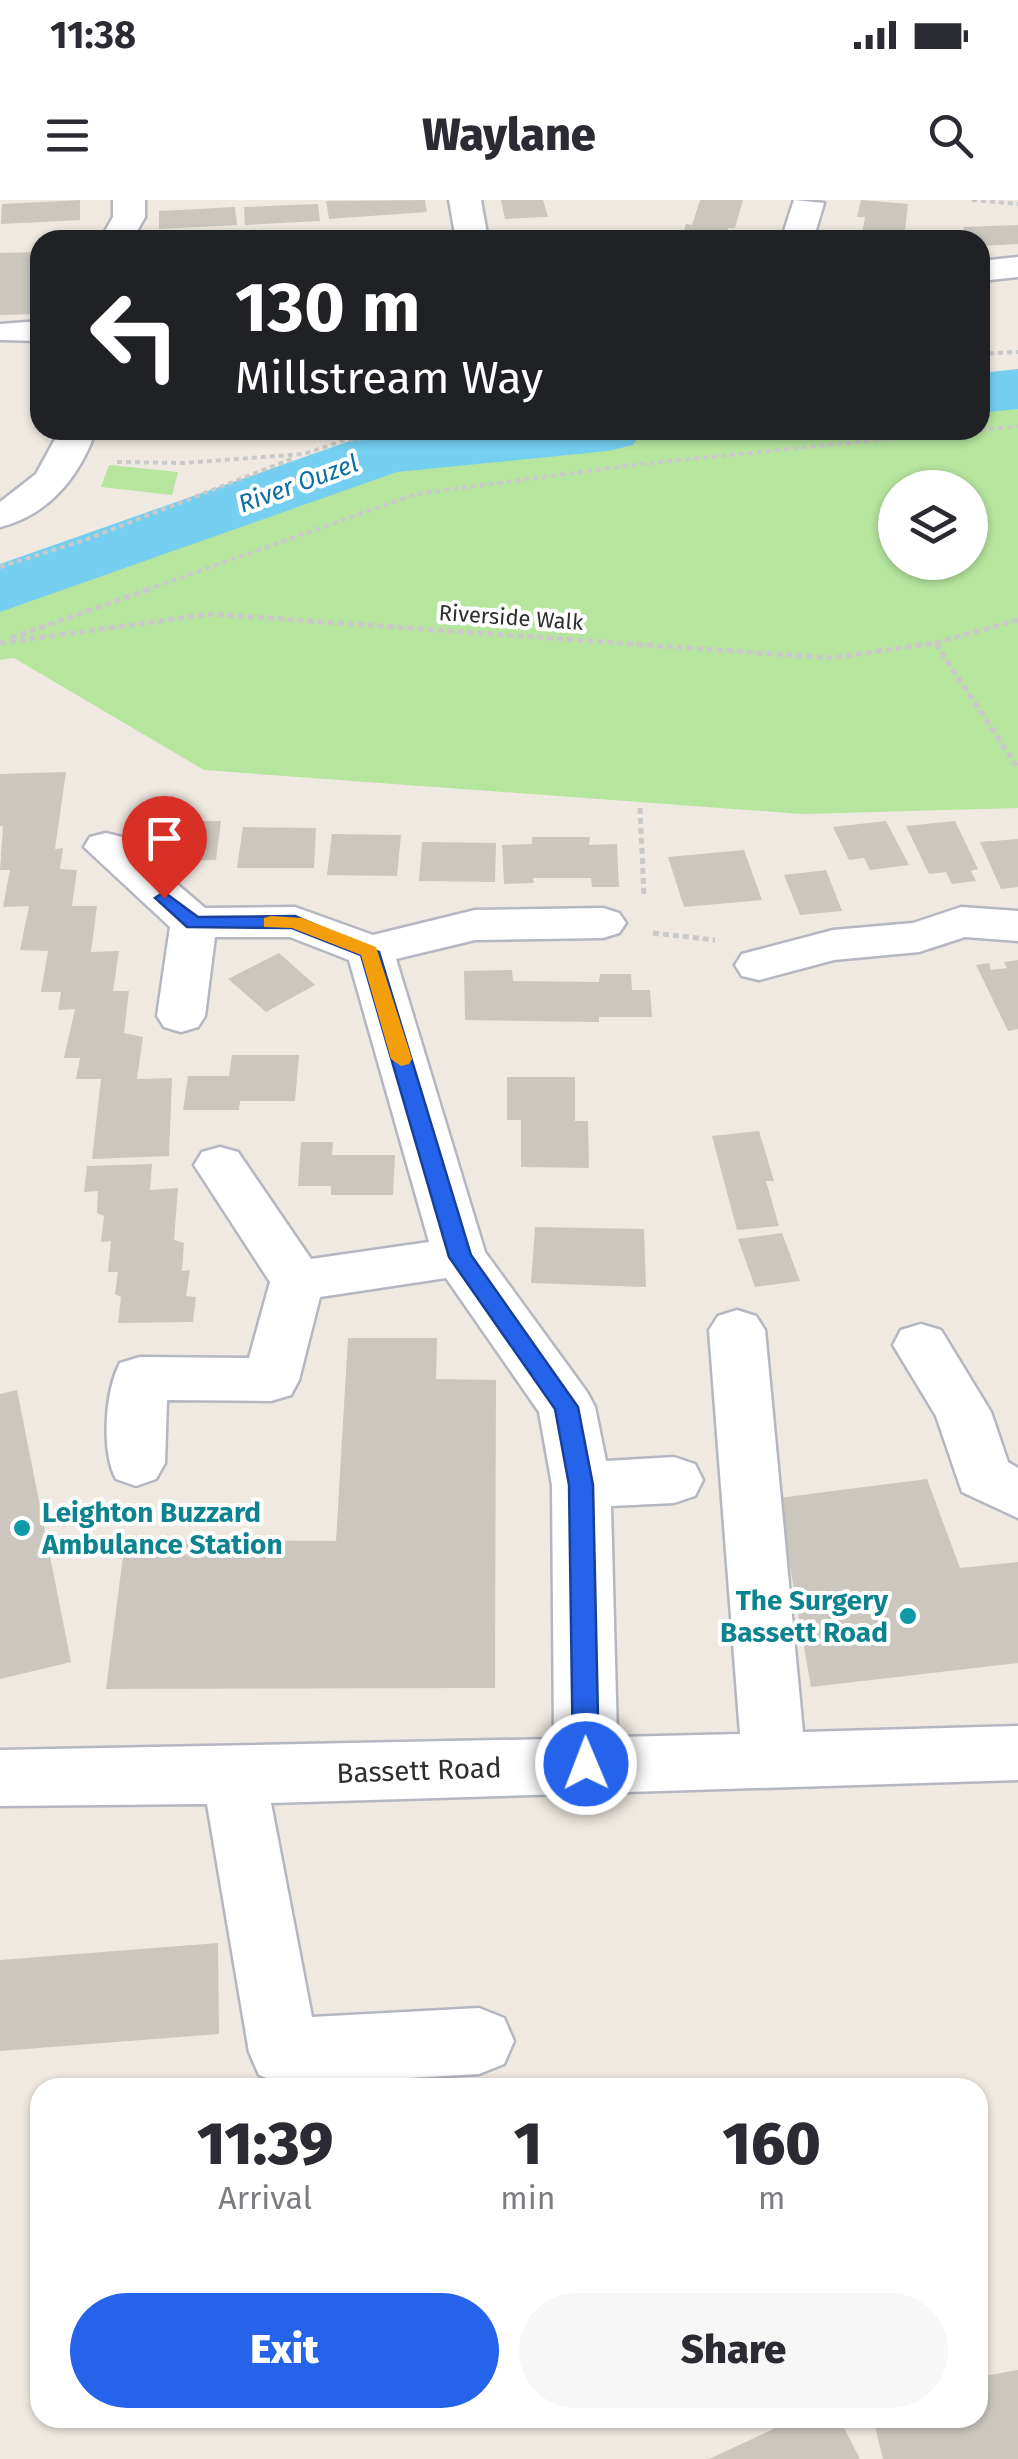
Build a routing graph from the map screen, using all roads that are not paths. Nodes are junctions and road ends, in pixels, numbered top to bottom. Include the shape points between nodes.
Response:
1 (129, 200) edge
2 (465, 200) edge
3 (808, 203) dead end
4 (122, 230) edge
5 (470, 230) edge
6 (800, 230) edge
7 (1018, 267) edge
8 (990, 270) edge
9 (74, 445) edge
10 (0, 516) edge
11 (106, 847) dead end
12 (194, 923) junction
13 (631, 923) road end
14 (1018, 926) edge
15 (370, 952) junction
16 (781, 958) road end
17 (180, 1016) dead end
18 (220, 1165) dead end
19 (460, 1257) junction
20 (297, 1281) junction
21 (737, 1330) dead end
22 (921, 1345) dead end
23 (136, 1463) dead end
24 (674, 1480) dead end
25 (581, 1485) junction
26 (1018, 1495) edge
27 (1018, 1753) edge
28 (774, 1762) junction
29 (586, 1764) junction
30 (234, 1776) junction
31 (0, 1778) edge
32 (479, 2041) dead end

1 - 4 street
2 - 5 street
3 - 6 street
7 - 8 street
9 - 10 street via 28,504
11 - 12 street
12 - 15 street via 295,922
12 - 17 street
13 - 15 street via 475,924
14 - 16 street via 961,922 919,937
15 - 19 street
18 - 20 street
19 - 20 street
19 - 25 street via 567,1407
20 - 23 street via 270,1380 140,1378
21 - 28 street
22 - 26 street via 962,1412 983,1476
24 - 25 street
25 - 29 street
27 - 28 street, Bassett Road
28 - 29 street, Bassett Road
29 - 30 street, Bassett Road
30 - 31 street, Bassett Road
30 - 32 street via 284,2052

